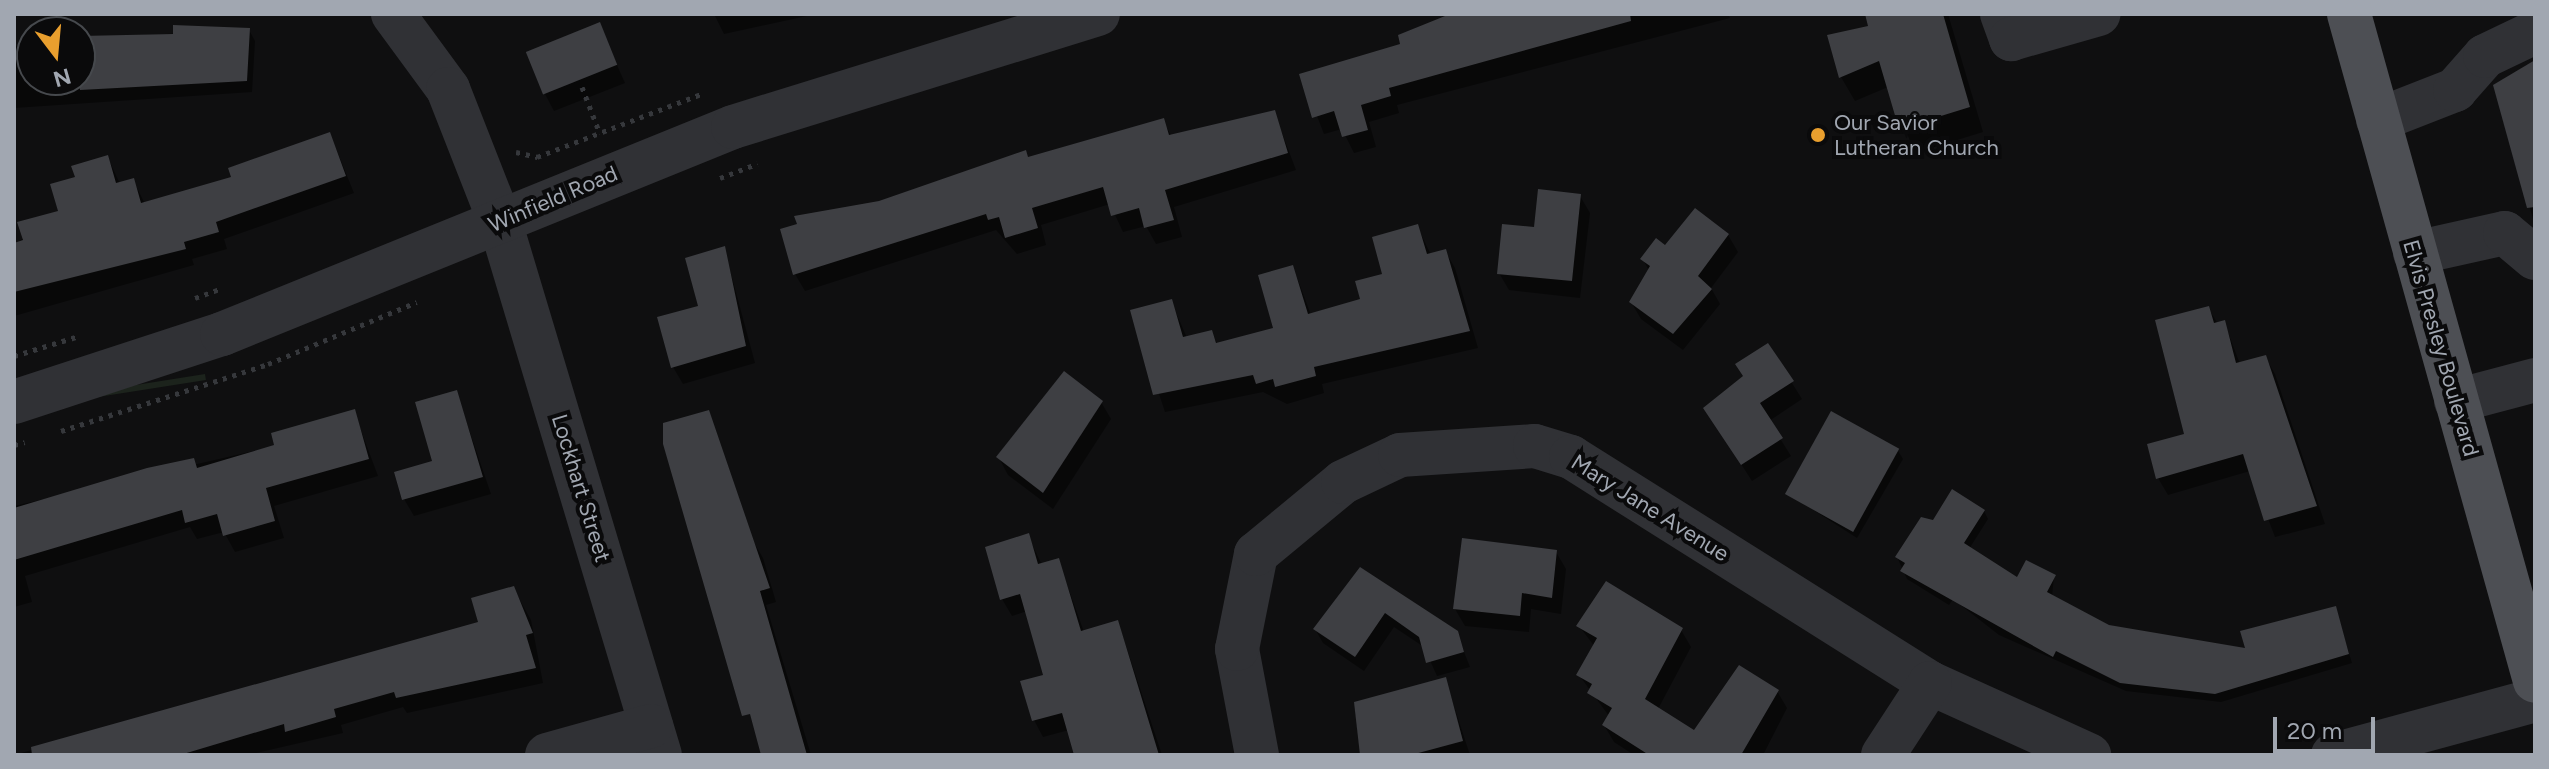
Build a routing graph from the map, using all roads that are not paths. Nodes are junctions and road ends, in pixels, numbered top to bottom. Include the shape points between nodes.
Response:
1 (393, 14) edge
2 (1098, 14) edge
3 (2002, 14) edge
4 (2099, 14) edge
5 (2349, 14) edge
6 (2535, 32) edge
7 (2378, 120) junction
8 (500, 222) junction
9 (2415, 253) junction
10 (2535, 258) edge
11 (2535, 380) edge
12 (2456, 401) junction
13 (14, 402) edge
14 (2535, 681) edge
15 (1930, 683) junction
16 (2535, 700) edge
17 (655, 740) edge
18 (547, 755) edge
19 (1257, 755) edge
20 (1883, 755) edge
21 (2089, 755) edge
22 (2333, 755) edge

1 - 8 street, Lockhart Street via 448,89
2 - 8 street, Winfield Road via 778,112 606,152
3 - 4 street via 2011,39
5 - 7 main road, Elvis Presley Boulevard
6 - 7 street via 2485,56 2455,90
7 - 9 main road, Elvis Presley Boulevard
8 - 13 street, Winfield Road via 214,337
8 - 17 street, Lockhart Street
9 - 10 street via 2505,233
9 - 12 main road, Elvis Presley Boulevard
11 - 12 street
12 - 14 main road, Elvis Presley Boulevard
15 - 19 street, Mary Jane Avenue via 1555,450 1400,455 1343,482 1272,537 1247,572 1237,649
15 - 20 street
15 - 21 street, Mary Jane Avenue
16 - 22 street
17 - 18 street

